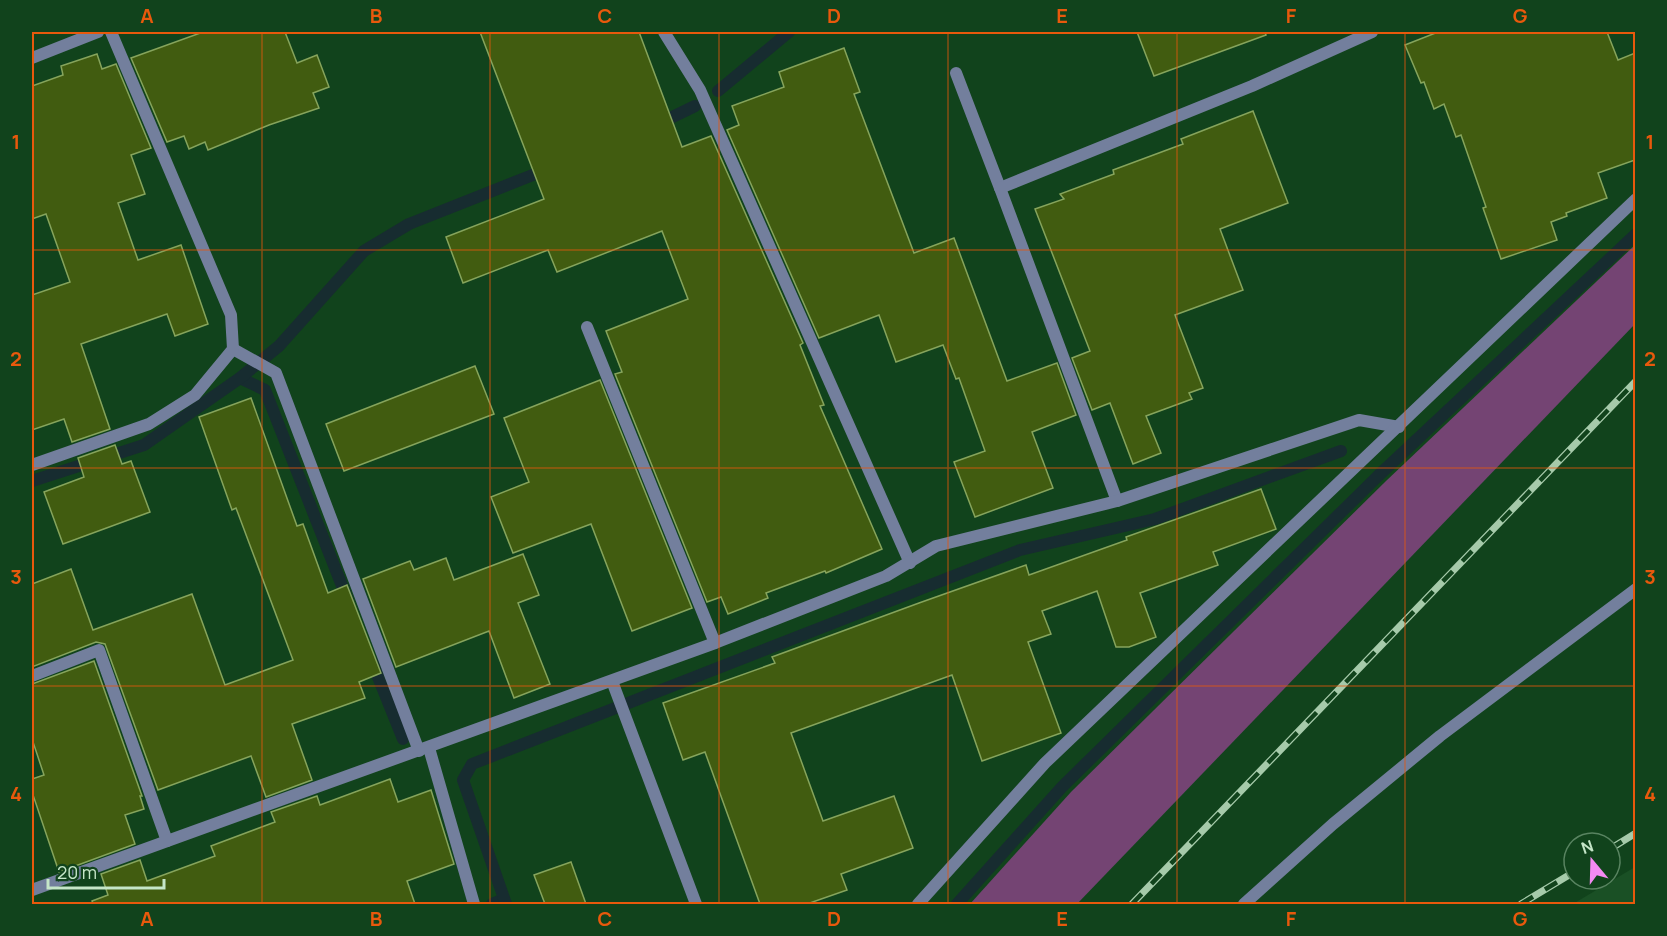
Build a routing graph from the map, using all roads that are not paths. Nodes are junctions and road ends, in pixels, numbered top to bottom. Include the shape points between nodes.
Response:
1 (98, 32) edge
2 (111, 32) edge
3 (664, 32) edge
4 (1372, 32) edge
5 (32, 58) edge
6 (956, 73) dead end
7 (1000, 188) junction
8 (1635, 200) edge
9 (587, 327) dead end
10 (233, 349) junction
11 (1399, 427) junction
12 (32, 465) edge
13 (1117, 501) junction
14 (910, 563) junction
15 (1635, 589) edge
16 (715, 643) junction
17 (32, 676) edge
18 (612, 681) junction
19 (424, 750) junction
20 (167, 842) junction
21 (32, 890) edge
22 (474, 904) edge
23 (696, 904) edge
24 (918, 904) edge
25 (1244, 904) edge

1 - 5 street
2 - 10 street via 231,315
3 - 14 street via 700,90
4 - 7 street via 1252,86
6 - 7 street
7 - 13 street
8 - 11 street
9 - 16 street
10 - 12 street via 195,394 149,424
10 - 19 street via 276,373
11 - 13 street via 1359,420
11 - 24 street via 1045,763
13 - 14 street via 936,546
14 - 16 street
15 - 25 street via 1440,736
16 - 18 street
17 - 20 street via 99,650
18 - 19 street
18 - 23 street
19 - 20 street
19 - 22 street
20 - 21 street

